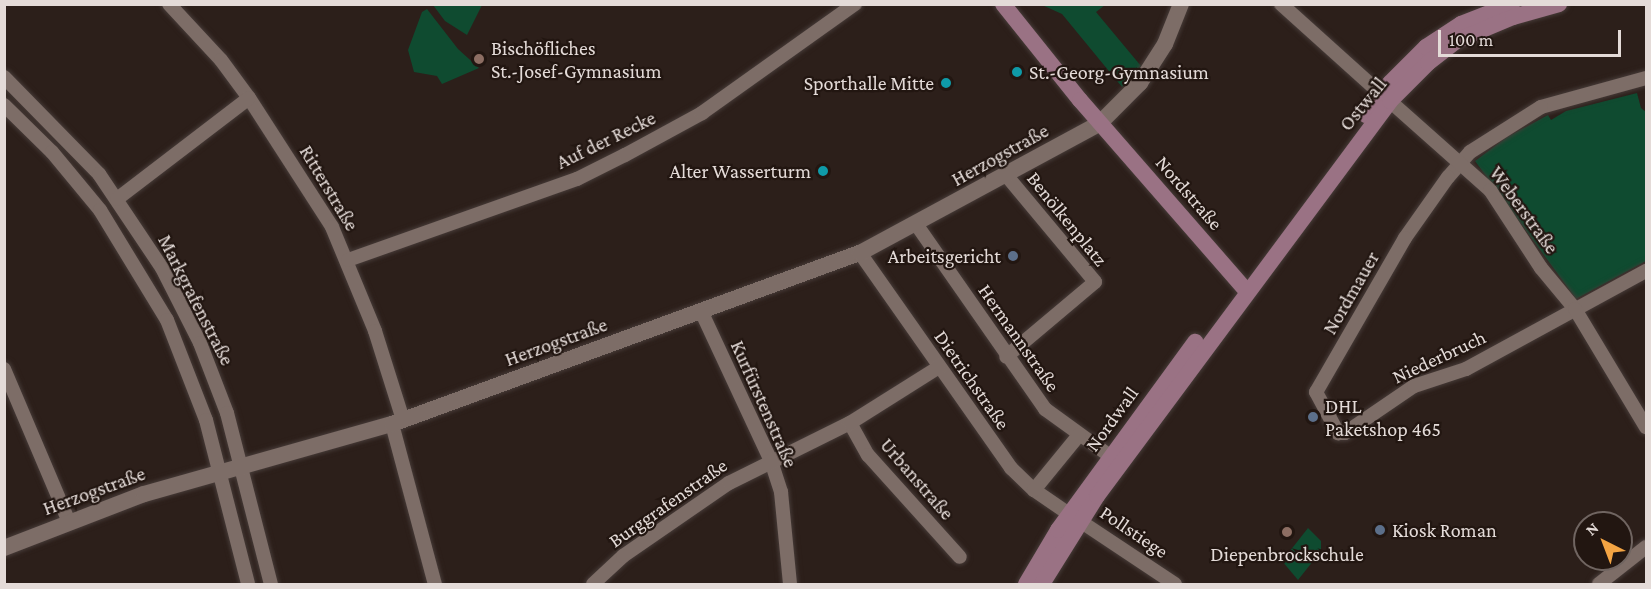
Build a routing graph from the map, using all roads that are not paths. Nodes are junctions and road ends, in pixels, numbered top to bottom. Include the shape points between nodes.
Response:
1 (169, 4) edge
2 (855, 4) edge
3 (1003, 4) edge
4 (1181, 4) edge
5 (1281, 4) edge
6 (1512, 4) edge
7 (1559, 4) edge
8 (4, 77) edge
9 (1647, 78) edge
10 (1381, 93) junction
11 (249, 98) junction
12 (4, 105) edge
13 (1100, 123) junction
14 (1460, 162) junction
15 (1006, 175) junction
16 (117, 199) junction
17 (916, 224) junction
18 (860, 253) junction
19 (348, 260) junction
20 (1647, 271) edge
21 (1243, 287) junction
22 (1575, 309) junction
23 (702, 313) junction
24 (1006, 357) junction
25 (939, 367) junction
26 (4, 369) edge
27 (398, 422) junction
28 (850, 423) junction
29 (1647, 427) edge
30 (1355, 429) joint
31 (1079, 435) junction
32 (1110, 456) junction
33 (771, 461) junction
34 (244, 466) junction
35 (221, 472) junction
36 (1034, 490) junction
37 (1074, 518) junction
38 (69, 522) junction
39 (4, 548) edge
40 (1647, 548) edge
41 (960, 557) dead end
42 (248, 585) edge
43 (272, 585) edge
44 (435, 585) edge
45 (593, 585) edge
46 (790, 585) edge
47 (1026, 585) edge
48 (1042, 585) edge
49 (1175, 585) edge
50 (1599, 585) edge

1 - 11 street, Ritterstraße
2 - 19 street, Auf der Recke via 702,113 625,155 577,179
3 - 13 main road, Nordstraße
4 - 13 street, Herzogstraße via 1166,44 1140,83
5 - 10 street, Weberstraße
6 - 10 main road, Ostwall via 1440,37 1408,63
7 - 10 main road, Ostwall via 1513,17 1456,41
8 - 16 street, Markgrafenstraße via 66,138
9 - 14 street via 1541,107 1491,136
10 - 14 street, Weberstraße
10 - 21 main road, Ostwall
11 - 16 street
11 - 19 street, Ritterstraße via 313,194
12 - 35 street, Markgrafenstraße via 81,186 147,284 193,381
13 - 15 street, Herzogstraße
13 - 21 main road, Nordstraße
14 - 22 street, Weberstraße via 1490,190 1541,268
14 - 30 street, Nordmauer via 1405,238 1316,392 1338,433
15 - 17 street, Herzogstraße
15 - 24 street, Benölkenplatz via 1095,282
16 - 34 street, Markgrafenstraße via 162,268 200,343
17 - 18 street, Herzogstraße
17 - 24 street, Hermannstraße
18 - 23 street, Herzogstraße
18 - 25 street, Dietrichstraße
19 - 27 street, Ritterstraße
20 - 22 street, Niederbruch
21 - 32 main road, Nordwall
21 - 37 main road, Nordwall
22 - 29 street, Weberstraße
22 - 30 street, Niederbruch via 1466,369 1414,386
23 - 27 street, Herzogstraße
23 - 33 street, Kurfürstenstraße
24 - 31 street, Hermannstraße via 1044,409
25 - 28 street
25 - 36 street, Dietrichstraße via 994,446
26 - 38 street
27 - 34 street, Herzogstraße
27 - 44 street, Ritterstraße
28 - 33 street
28 - 41 street, Urbanstraße via 868,455
31 - 32 street, Hermannstraße
31 - 36 street
32 - 37 main road, Nordwall
33 - 45 street, Burggrafenstraße via 729,483 623,556
33 - 46 street, Kurfürstenstraße via 784,511
34 - 35 street, Herzogstraße
34 - 43 street, Markgrafenstraße
35 - 38 street, Herzogstraße via 144,494
35 - 42 street, Markgrafenstraße
36 - 37 street, Dietrichstraße
37 - 47 main road, Nordwall
37 - 48 main road, Nordwall
37 - 49 street, Pollstiege
38 - 39 street, Herzogstraße
40 - 50 street

